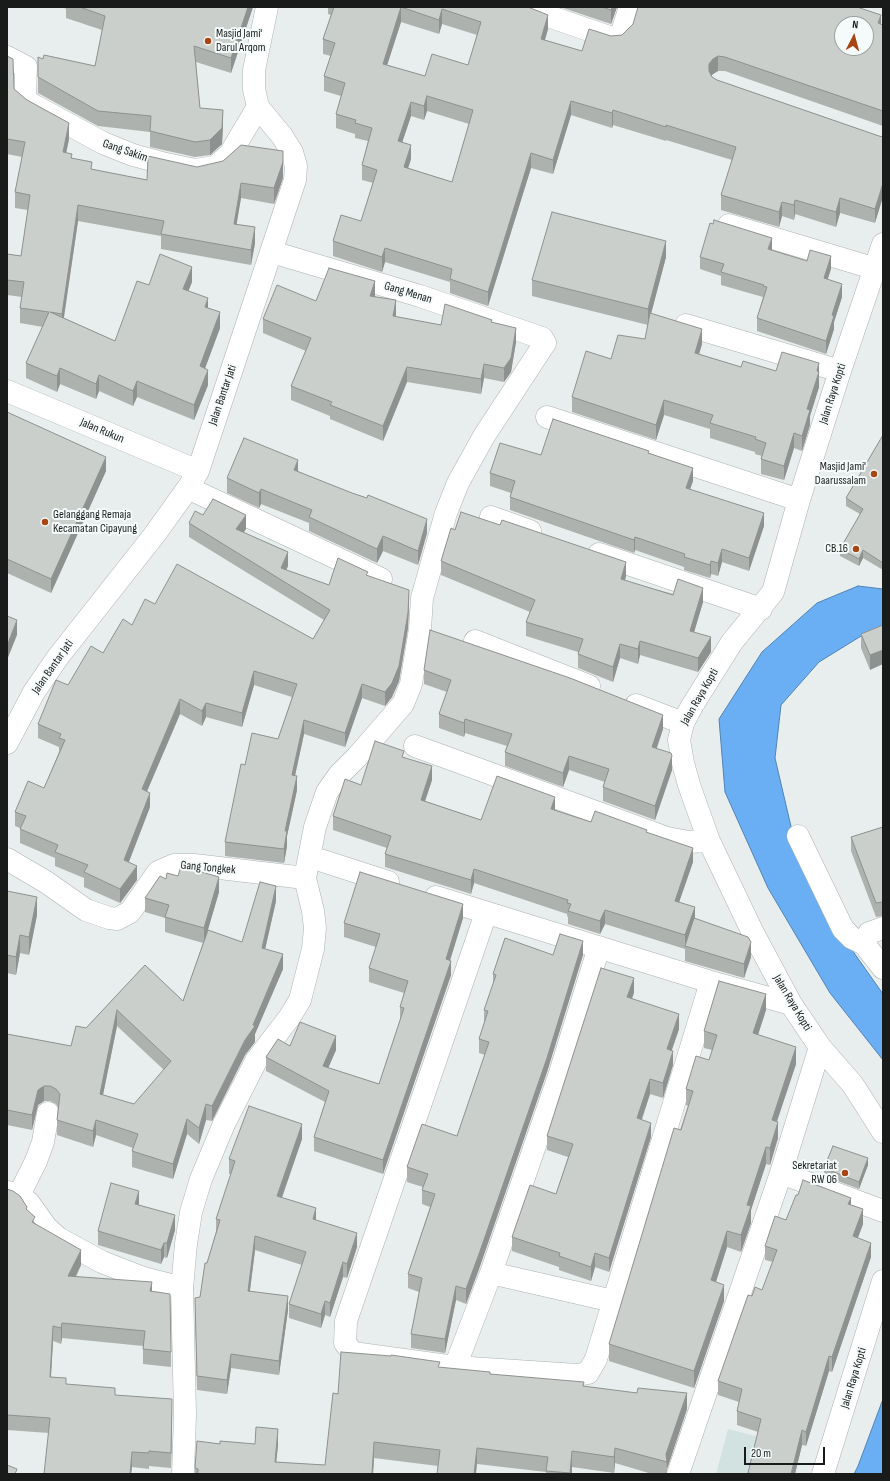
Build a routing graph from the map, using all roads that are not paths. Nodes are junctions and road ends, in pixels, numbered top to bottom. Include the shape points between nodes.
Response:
1 (268, 7) edge
2 (522, 7) edge
3 (630, 7) edge
4 (7, 57) edge
5 (258, 107) junction
6 (719, 222) edge
7 (883, 244) edge
8 (272, 252) junction
9 (873, 268) junction
10 (686, 325) edge
11 (840, 371) junction
12 (7, 391) edge
13 (547, 417) dead end
14 (193, 480) junction
15 (799, 500) junction
16 (491, 518) dead end
17 (551, 538) edge
18 (581, 548) edge
19 (381, 579) edge
20 (761, 609) junction
21 (475, 641) dead end
22 (684, 723) junction
23 (7, 743) edge
24 (415, 746) dead end
25 (798, 836) dead end
26 (709, 841) junction
27 (7, 860) edge
28 (320, 860) dead end
29 (305, 878) junction
30 (486, 913) junction
31 (883, 928) edge
32 (866, 945) junction
33 (599, 947) junction
34 (883, 968) edge
35 (711, 982) junction
36 (791, 1004) junction
37 (820, 1047) junction
38 (48, 1113) dead end
39 (883, 1132) edge
40 (780, 1173) junction
41 (13, 1193) edge
42 (883, 1211) edge
43 (491, 1273) junction
44 (883, 1281) edge
45 (182, 1288) junction
46 (613, 1301) junction
47 (455, 1367) junction
48 (183, 1474) edge
49 (678, 1474) edge
50 (823, 1474) edge

1 - 5 street, Jalan Bantar Jati via 254,70 254,89
2 - 3 street via 615,39 620,35
4 - 5 street, Gang Sakim via 26,67 25,99 33,105 103,143 132,155 173,165 201,169 215,167 224,162
5 - 8 street, Jalan Bantar Jati via 282,136 292,152 296,166 293,187
6 - 9 street
7 - 9 street, Jalan Raya Kopti
8 - 14 street, Jalan Bantar Jati
8 - 29 street, Gang Menan via 420,296 542,338 545,343 469,461 446,513 422,598 411,684 403,704 339,775 327,792 315,827
9 - 11 street, Jalan Raya Kopti
10 - 11 street
11 - 15 street, Jalan Raya Kopti
12 - 14 street, Jalan Rukun
13 - 15 street
14 - 19 street, Jalan Rukun
14 - 23 street, Jalan Bantar Jati via 155,534 58,657 34,692
15 - 20 street, Jalan Raya Kopti via 773,592
16 - 17 street
18 - 20 street
20 - 22 street, Jalan Raya Kopti via 732,642
21 - 22 street
22 - 26 street, Jalan Raya Kopti via 680,740 682,763
24 - 26 street via 667,838 689,842
25 - 32 street via 843,930
26 - 36 street, Jalan Raya Kopti via 753,933
27 - 29 street, Gang Tongkek via 46,882 86,910 117,919 130,912 158,872 174,865
28 - 30 street
29 - 45 street via 315,928 313,949 300,1000 256,1061 210,1154 191,1212
30 - 33 street
30 - 47 street via 346,1321 345,1343 353,1353
31 - 32 street via 869,933
32 - 34 street
33 - 35 street
33 - 43 street via 559,1076
35 - 36 street
35 - 46 street
36 - 37 street, Jalan Raya Kopti
37 - 39 street, Jalan Raya Kopti via 853,1085
37 - 40 street
38 - 41 street via 43,1142 36,1161
40 - 42 street
40 - 49 street
41 - 45 street via 29,1203 46,1227 58,1238 102,1262 143,1278
43 - 46 street
43 - 47 street
44 - 50 street, Jalan Raya Kopti
45 - 48 street via 185,1414
46 - 47 street via 596,1360 588,1373 577,1375

